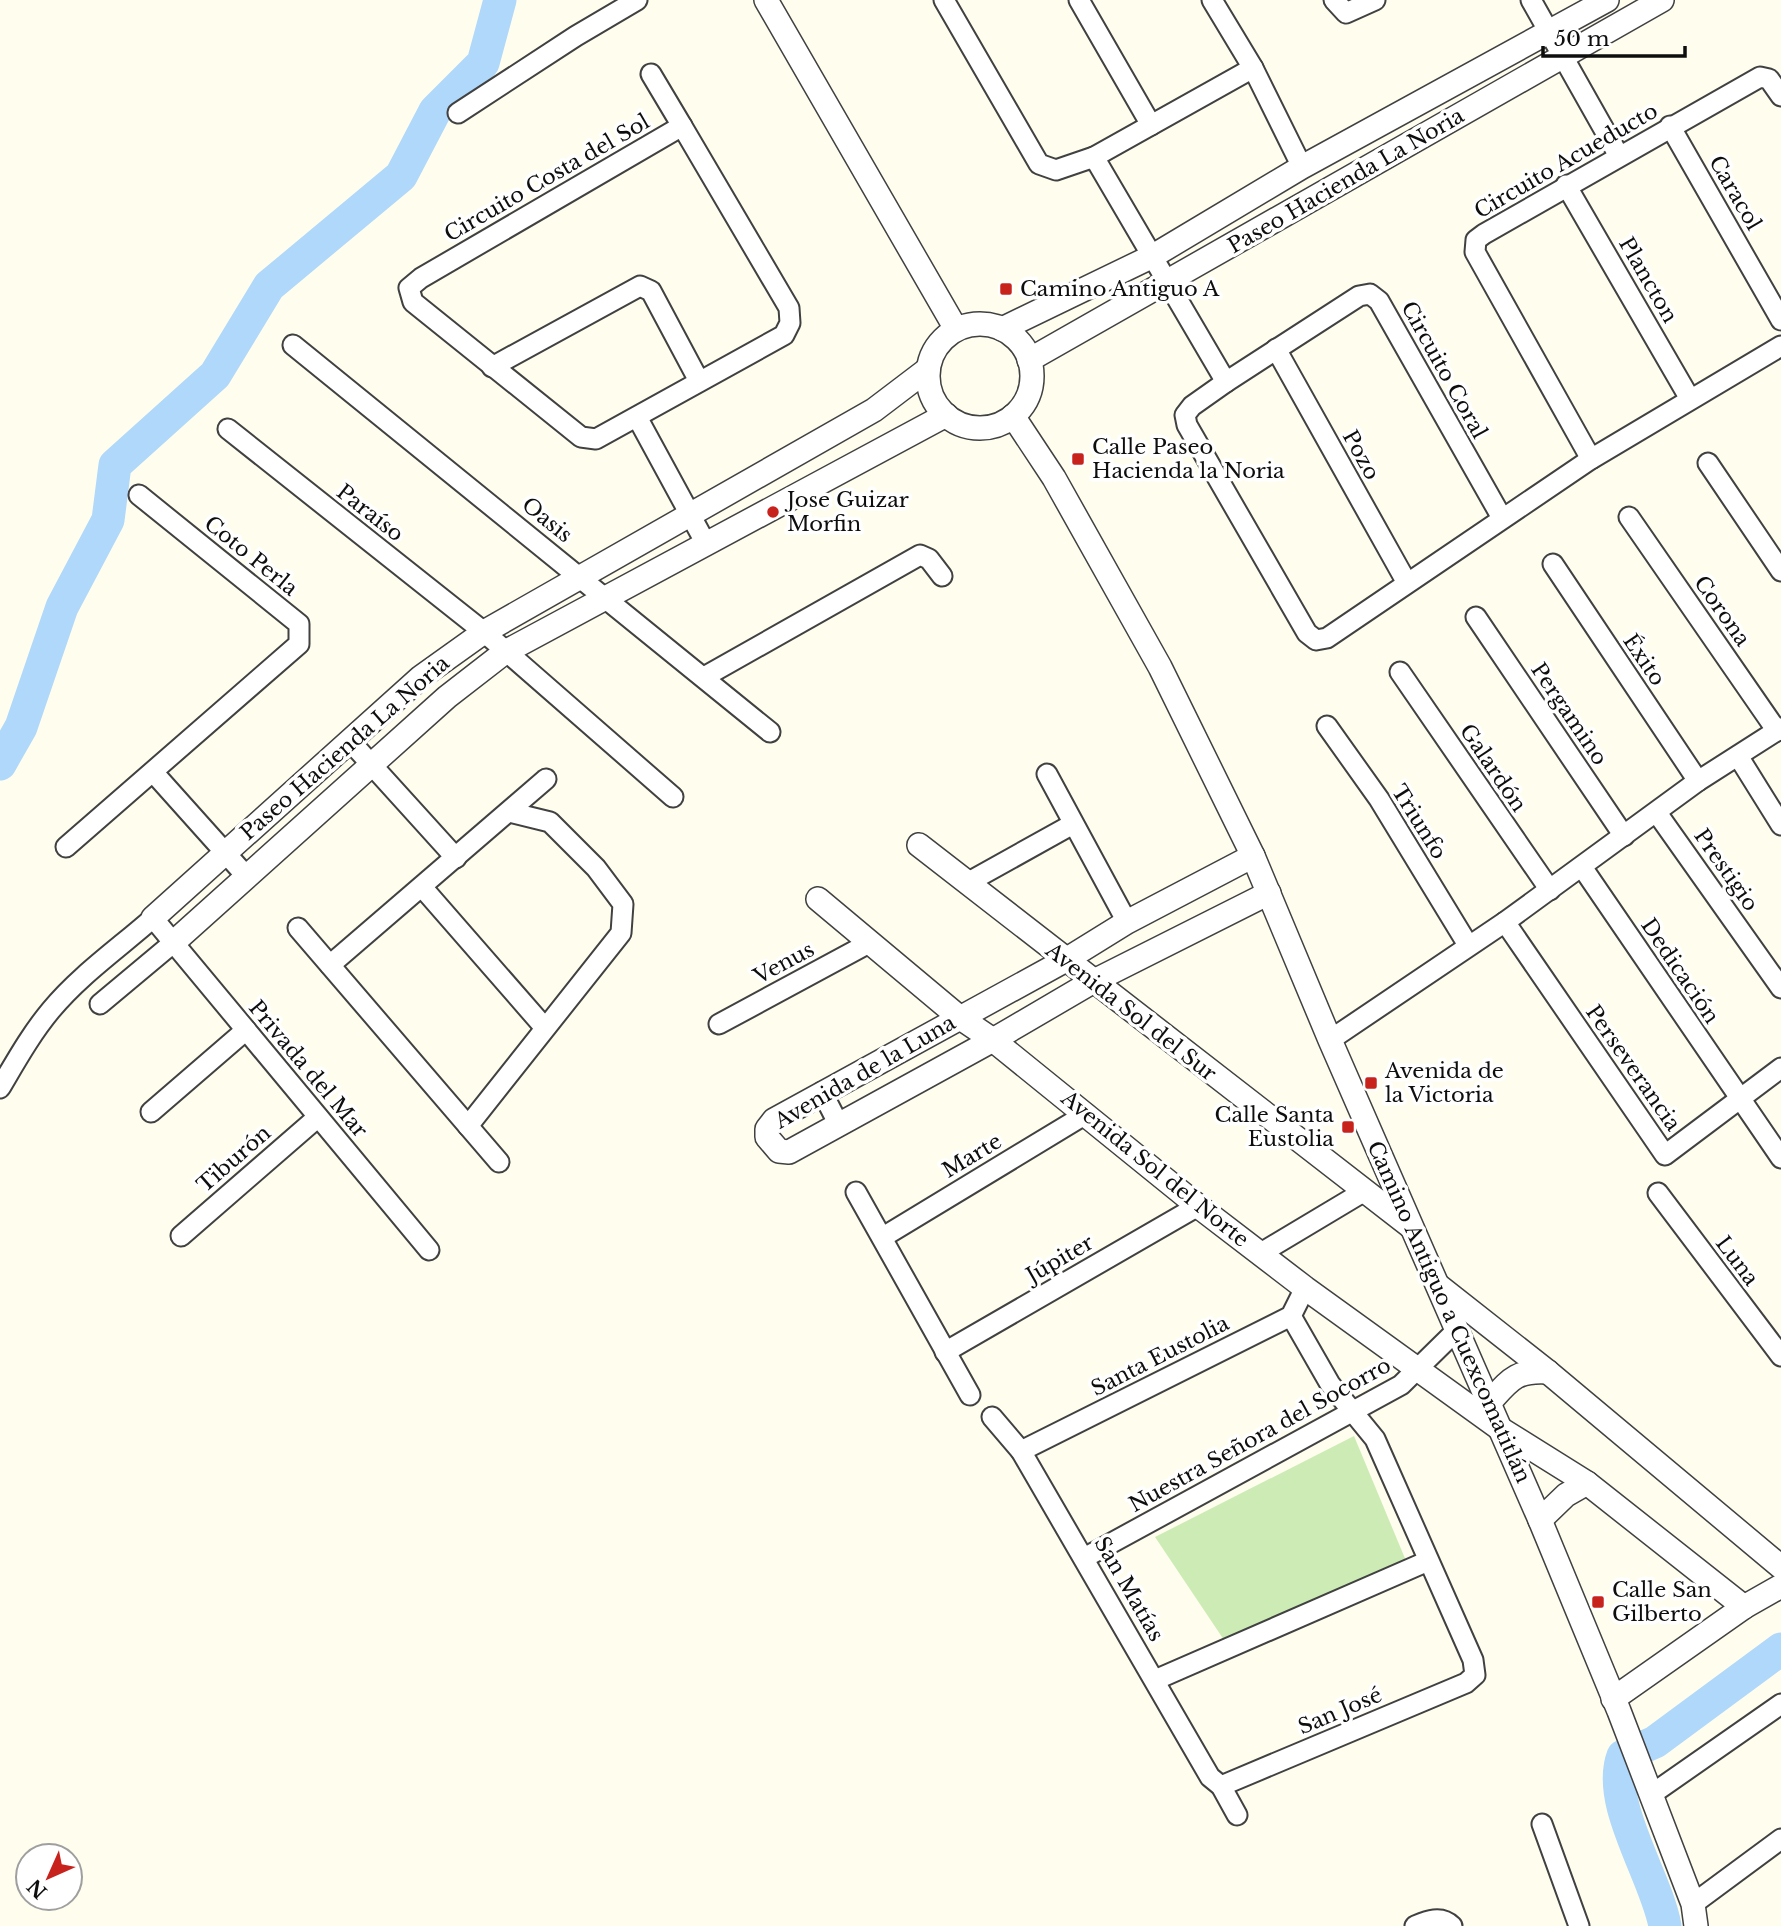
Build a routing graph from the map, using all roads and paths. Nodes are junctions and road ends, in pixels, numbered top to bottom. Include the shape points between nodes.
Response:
1 (637, 0) edge
2 (766, 0) edge
3 (944, 0) edge
4 (1079, 0) edge
5 (1212, 0) edge
6 (1334, 0) edge
7 (1375, 0) edge
8 (1531, 0) edge
9 (1607, 0) edge
10 (1662, 0) edge
11 (1551, 33) junction
12 (1564, 57) junction
13 (1252, 68) junction
14 (651, 74) dead end
15 (1781, 96) edge
16 (458, 113) dead end
17 (1151, 125) junction
18 (682, 126) junction
19 (1670, 126) junction
20 (1619, 156) junction
21 (1094, 157) junction
22 (1302, 167) junction
23 (1566, 185) junction
24 (1153, 256) junction
25 (1169, 283) junction
26 (1781, 320) edge
27 (1002, 329) junction
28 (956, 330) junction
29 (293, 345) dead end
30 (1781, 346) edge
31 (1276, 349) junction
32 (1029, 360) junction
33 (492, 367) junction
34 (928, 369) junction
35 (699, 381) junction
36 (1226, 382) junction
37 (1690, 398) junction
38 (946, 415) junction
39 (1013, 416) junction
40 (637, 417) junction
41 (228, 429) dead end
42 (1591, 459) junction
43 (1708, 463) dead end
44 (139, 495) dead end
45 (690, 515) junction
46 (1629, 517) dead end
47 (1502, 518) junction
48 (705, 542) junction
49 (1553, 564) dead end
50 (1781, 571) edge
51 (943, 576) dead end
52 (583, 578) junction
53 (1407, 583) junction
54 (607, 597) junction
55 (1476, 617) dead end
56 (484, 632) junction
57 (505, 652) junction
58 (1400, 672) dead end
59 (704, 677) junction
60 (1327, 726) dead end
61 (1779, 729) edge
62 (770, 732) dead end
63 (349, 741) junction
64 (1738, 756) junction
65 (372, 764) junction
66 (153, 772) junction
67 (1047, 774) dead end
68 (545, 779) dead end
69 (1698, 781) junction
70 (673, 797) dead end
71 (509, 812) junction
72 (1657, 813) junction
73 (1073, 824) junction
74 (1781, 825) edge
75 (1624, 836) junction
76 (919, 845) dead end
77 (66, 847) dead end
78 (226, 853) junction
79 (1253, 856) junction
80 (456, 858) junction
81 (1583, 867) junction
82 (247, 877) junction
83 (967, 883) junction
84 (422, 887) junction
85 (1549, 890) junction
86 (1269, 893) junction
87 (818, 899) dead end
88 (153, 918) junction
89 (1127, 922) junction
90 (1505, 922) junction
91 (298, 928) dead end
92 (871, 942) junction
93 (173, 943) junction
94 (1468, 945) junction
95 (1064, 961) junction
96 (330, 965) junction
97 (1092, 982) junction
98 (1781, 988) edge
99 (100, 1004) dead end
100 (960, 1017) junction
101 (719, 1024) dead end
102 (545, 1028) junction
103 (246, 1030) junction
104 (993, 1040) junction
105 (1330, 1040) junction
106 (1781, 1068) edge
107 (0, 1088) edge
108 (822, 1092) junction
109 (1740, 1101) junction
110 (150, 1112) dead end
111 (1086, 1114) junction
112 (318, 1117) junction
113 (839, 1125) junction
114 (468, 1126) junction
115 (1781, 1158) edge
116 (499, 1162) dead end
117 (856, 1192) dead end
118 (1363, 1192) junction
119 (1658, 1193) dead end
120 (1198, 1206) junction
121 (1412, 1228) junction
122 (181, 1236) dead end
123 (883, 1237) junction
124 (429, 1250) dead end
125 (1261, 1254) junction
126 (1439, 1286) junction
127 (1305, 1288) junction
128 (1291, 1316) junction
129 (1457, 1330) junction
130 (945, 1352) junction
131 (1781, 1356) edge
132 (1419, 1370) junction
133 (1548, 1373) junction
134 (970, 1395) dead end
135 (1489, 1403) junction
136 (1354, 1411) junction
137 (992, 1417) dead end
138 (1499, 1428) junction
139 (1021, 1451) junction
140 (1587, 1483) junction
141 (1540, 1520) junction
142 (1084, 1558) junction
143 (1428, 1561) junction
144 (1781, 1567) edge
145 (1781, 1586) edge
146 (1745, 1607) junction
147 (1155, 1679) junction
148 (1781, 1704) edge
149 (1616, 1705) junction
150 (1221, 1786) junction
151 (1652, 1794) junction
152 (1237, 1815) dead end
153 (1542, 1824) dead end
154 (1781, 1839) edge
155 (1695, 1915) edge
156 (1415, 1926) edge
157 (1452, 1926) edge
158 (1579, 1926) edge

1 - 16 street
2 - 28 street
3 - 21 street via 1039,164 1056,170
4 - 17 street
5 - 13 street
6 - 7 street via 1346,13
8 - 11 street
9 - 11 street, Paseo Hacienda La Noria
10 - 12 street, Paseo Hacienda La Noria
11 - 12 street
11 - 22 street, Paseo Hacienda La Noria
12 - 20 street
12 - 25 street, Paseo Hacienda La Noria
13 - 17 street
13 - 22 street
14 - 18 street
15 - 19 street, Circuito Acueducto via 1769,79 1760,77
17 - 21 street
18 - 33 street, Circuito Costa del Sol via 409,288 413,302
18 - 35 street, Circuito Costa del Sol via 789,308 790,323 784,335
19 - 20 street, Circuito Acueducto
19 - 26 street, Caracol
20 - 23 street, Circuito Acueducto
21 - 24 street
22 - 24 street, Paseo Hacienda La Noria
23 - 37 street, Plancton
23 - 42 street, Circuito Acueducto via 1484,234 1476,240 1475,252
24 - 25 street
24 - 27 street, Paseo Hacienda La Noria
25 - 32 street, Paseo Hacienda La Noria
25 - 36 street
27 - 28 street via 986,324
27 - 32 street
28 - 34 street via 937,346
29 - 52 street, Oasis
30 - 37 street
31 - 36 street, Circuito Coral
31 - 47 street, Circuito Coral via 1359,296 1370,294 1379,301
31 - 53 street, Pozo
32 - 39 street via 1026,400
33 - 35 street via 640,286 651,291
33 - 40 street, Circuito Costa del Sol via 581,437 596,439
34 - 38 street via 935,402
34 - 45 street, Paseo Hacienda La Noria via 874,410
35 - 40 street, Circuito Costa del Sol
36 - 53 street, Circuito Coral via 1192,406 1185,415 1186,425 1307,633 1316,640 1327,638
37 - 42 street
38 - 39 street via 979,428
38 - 48 street, Paseo Hacienda La Noria
39 - 79 street, Camino Antiguo a Cuexcomatitlán via 1054,478 1160,667
40 - 45 street
41 - 56 street, Paraíso
42 - 47 street
43 - 50 street
44 - 66 street, Coto Perla via 299,624 299,644
45 - 48 street
45 - 52 street, Paseo Hacienda La Noria
46 - 61 street, Corona
47 - 53 street
48 - 54 street, Paseo Hacienda La Noria
49 - 69 street, Éxito
51 - 59 street via 920,555
52 - 54 street, Oasis
52 - 56 street, Paseo Hacienda La Noria
54 - 57 street, Paseo Hacienda La Noria
54 - 59 street, Oasis
55 - 75 street, Pergamino
56 - 57 street, Paraíso
56 - 63 street, Paseo Hacienda La Noria via 421,677
57 - 65 street, Paseo Hacienda La Noria
57 - 70 street
58 - 85 street, Galardón
59 - 62 street, Oasis
60 - 94 street, Triunfo via 1379,799
61 - 64 street
63 - 65 street
63 - 78 street, Paseo Hacienda La Noria
64 - 69 street
64 - 74 street
65 - 80 street
65 - 82 street, Paseo Hacienda La Noria
66 - 77 street, Coto Perla
66 - 78 street
67 - 73 street
68 - 71 street
69 - 72 street
71 - 80 street
71 - 102 street via 550,822 596,868 623,904 621,933
72 - 75 street
72 - 98 street, Prestigio
73 - 83 street
73 - 89 street
75 - 81 street
76 - 83 street, Avenida Sol del Sur
78 - 82 street
78 - 88 street, Paseo Hacienda La Noria
79 - 86 street, Camino Antiguo a Cuexcomatitlán
79 - 89 street, Avenida de la Luna
80 - 84 street
81 - 85 street
81 - 109 street, Dedicación
82 - 93 street, Paseo Hacienda La Noria
83 - 95 street, Avenida Sol del Sur
84 - 96 street
84 - 102 street
85 - 90 street
86 - 97 street, Avenida de la Luna
86 - 105 street, Camino Antiguo a Cuexcomatitlán
87 - 92 street, Avenida Sol del Norte
88 - 93 street, Privada del Mar
88 - 107 street, Paseo Hacienda La Noria via 51,1009
89 - 95 street, Avenida de la Luna
90 - 94 street
90 - 109 street, Perseverancia via 1665,1154
91 - 96 street
92 - 100 street, Avenida Sol del Norte
92 - 101 street, Venus
93 - 99 street, Paseo Hacienda La Noria
93 - 103 street, Privada del Mar
94 - 105 street
95 - 97 street, Avenida Sol del Sur
95 - 100 street, Avenida de la Luna
96 - 114 street
97 - 104 street, Avenida de la Luna
97 - 118 street, Avenida Sol del Sur
100 - 104 street, Avenida Sol del Norte
100 - 108 street, Avenida de la Luna
102 - 114 street
103 - 110 street
103 - 112 street, Privada del Mar
104 - 111 street, Avenida Sol del Norte
104 - 113 street, Avenida de la Luna
105 - 121 street, Camino Antiguo a Cuexcomatitlán
106 - 109 street, Perseverancia
108 - 113 street
108 - 113 street, Avenida de la Luna via 774,1120 767,1137 779,1151 789,1152
109 - 115 street, Dedicación
111 - 120 street, Avenida Sol del Norte
111 - 123 street, Marte
112 - 122 street, Tiburón
112 - 124 street, Privada del Mar
114 - 116 street
117 - 123 street
118 - 121 street, Avenida Sol del Sur
118 - 125 street
119 - 131 street, Luna
120 - 125 street, Avenida Sol del Norte
120 - 130 street, Júpiter
121 - 126 street, Camino Antiguo a Cuexcomatitlán
123 - 130 street
125 - 127 street, Avenida Sol del Norte
126 - 129 street, Camino Antiguo a Cuexcomatitlán
126 - 133 street
127 - 128 street
127 - 132 street, Avenida Sol del Norte
128 - 136 street via 1330,1384
128 - 139 street, Santa Eustolia
129 - 132 street, Nuestra Señora del Socorro
129 - 135 street, Camino Antiguo a Cuexcomatitlán
130 - 134 street
132 - 136 street, Nuestra Señora del Socorro
132 - 138 street, Avenida Sol del Norte
133 - 135 street via 1527,1371 1511,1379
133 - 144 street
135 - 138 street, Camino Antiguo a Cuexcomatitlán
136 - 142 street, Nuestra Señora del Socorro
136 - 143 street via 1375,1439
137 - 139 street, San Matías
138 - 140 street, Avenida Sol del Norte
138 - 141 street, Camino Antiguo a Cuexcomatitlán
139 - 142 street, San Matías
140 - 141 street via 1566,1494
140 - 146 street, Avenida Sol del Norte
141 - 149 street, Camino Antiguo a Cuexcomatitlán
142 - 147 street, San Matías
143 - 147 street
143 - 150 street, San José via 1473,1660 1475,1675 1466,1683
145 - 146 street
146 - 149 street
147 - 150 street, San Matías via 1210,1777
148 - 151 street
149 - 151 street, Camino Antiguo a Cuexcomatitlán
150 - 152 street, San Matías
151 - 155 street, Camino Antiguo a Cuexcomatitlán
153 - 158 street
154 - 155 street
156 - 157 street via 1433,1919

